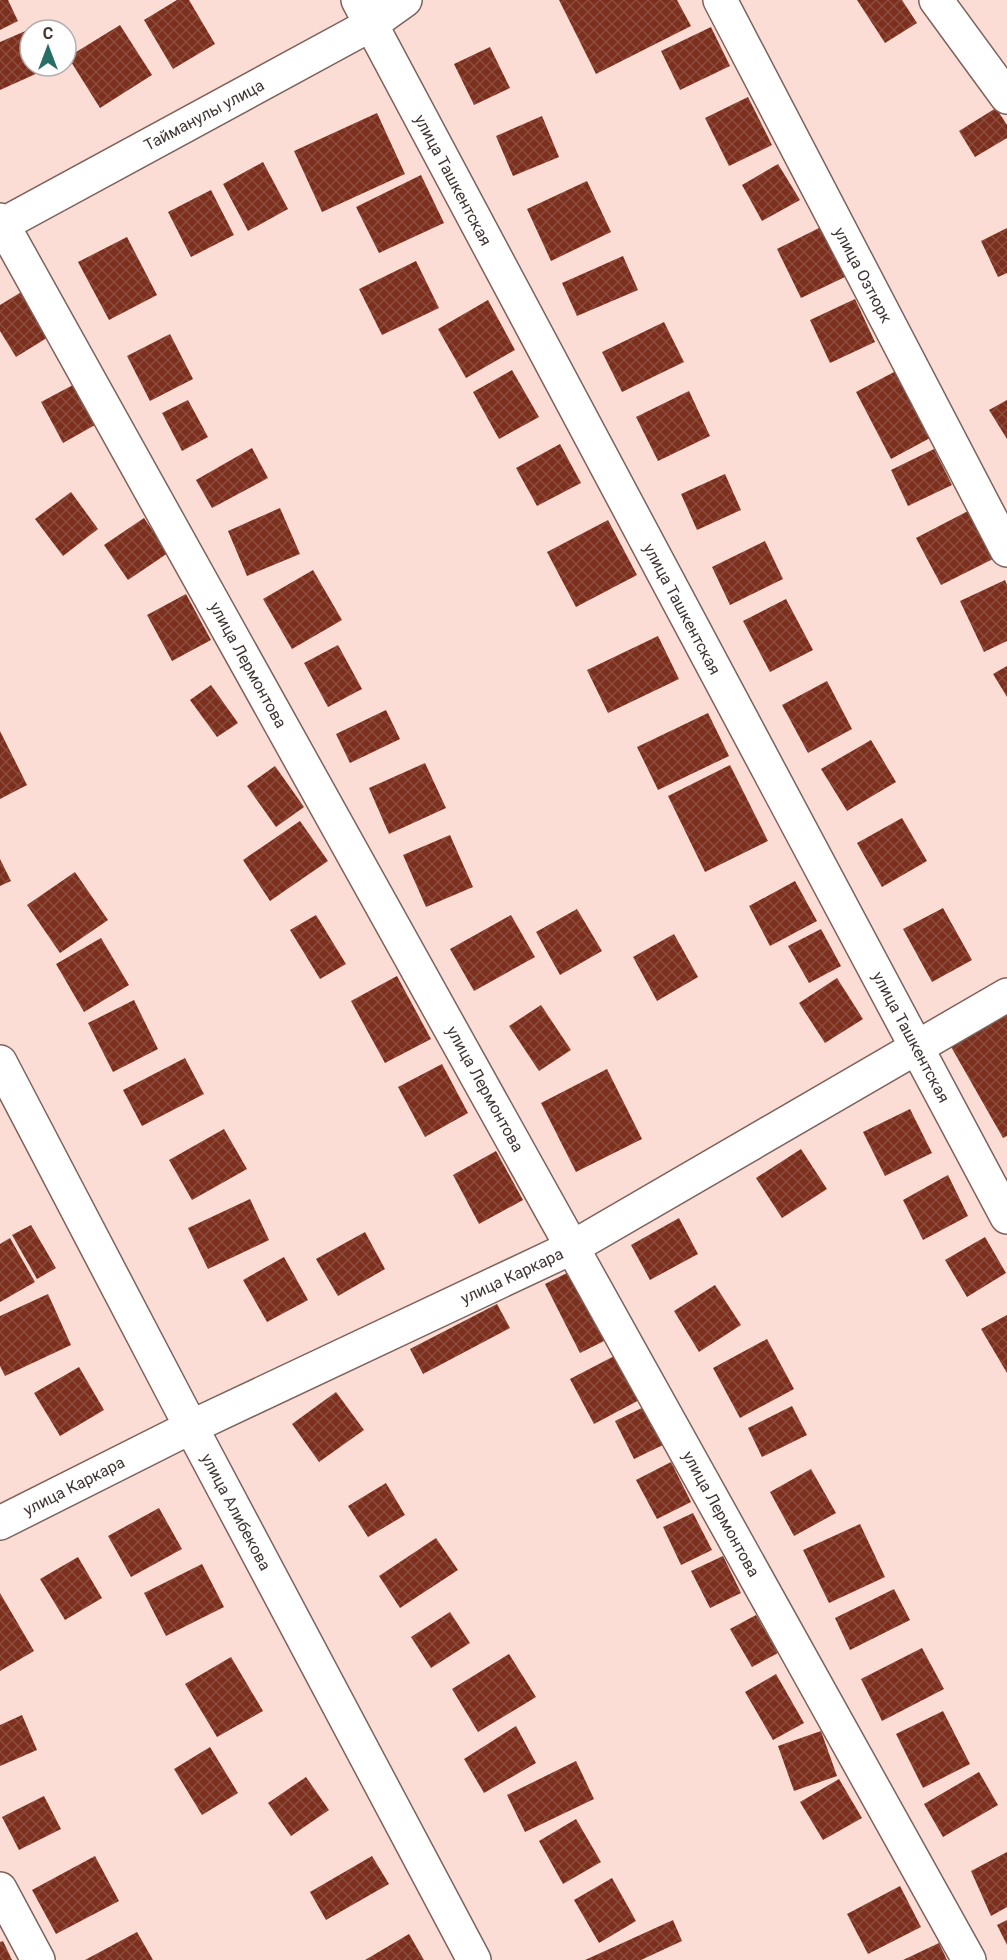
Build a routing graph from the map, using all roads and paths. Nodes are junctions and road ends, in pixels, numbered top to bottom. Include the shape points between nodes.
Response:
1 (405, 0) edge
2 (720, 0) edge
3 (936, 0) edge
4 (364, 13) edge
5 (1007, 96) edge
6 (1, 223) edge
7 (1007, 550) edge
8 (1007, 995) edge
9 (916, 1047) junction
10 (0, 1062) edge
11 (1007, 1217) edge
12 (573, 1247) junction
13 (191, 1427) junction
14 (0, 1523) edge
15 (0, 1889) edge
16 (38, 1960) edge
17 (474, 1960) edge
18 (969, 1960) edge

1 - 4 street, Тайманулы улица
2 - 7 street, улица Озтюрк
3 - 5 street
4 - 6 street, Тайманулы улица
4 - 9 street, улица Ташкентская
6 - 12 street, улица Лермонтова
8 - 9 street, улица Каркара
9 - 11 street, улица Ташкентская
9 - 12 street, улица Каркара
10 - 13 street, улица Алибекова
12 - 13 street, улица Каркара
12 - 18 street, улица Лермонтова
13 - 14 street, улица Каркара
13 - 17 street, улица Алибекова
15 - 16 street

